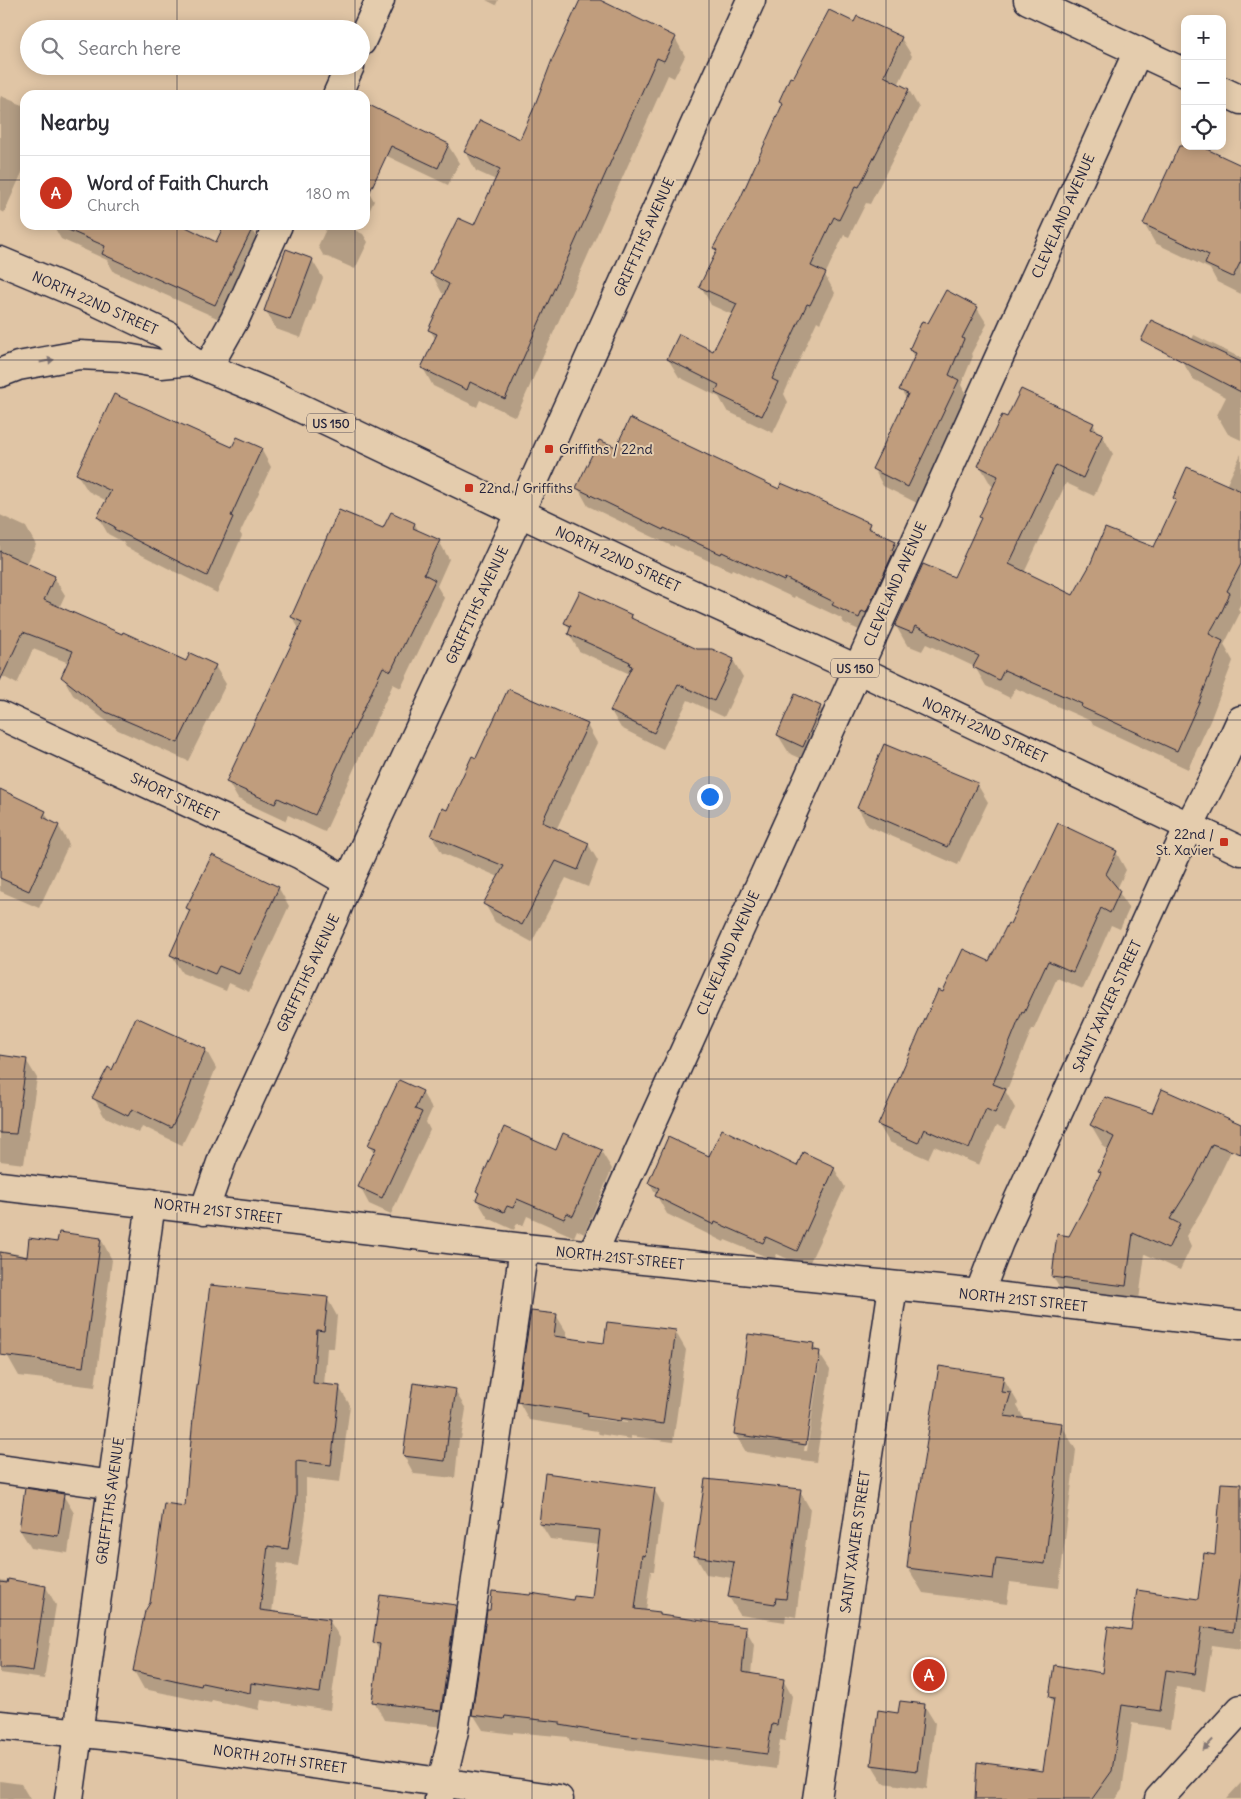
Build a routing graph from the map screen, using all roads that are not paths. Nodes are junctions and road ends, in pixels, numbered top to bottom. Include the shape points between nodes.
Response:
1 (380, 0) edge
2 (751, 0) edge
3 (1028, 0) edge
4 (370, 22) edge
5 (1138, 51) junction
6 (1181, 71) edge
7 (346, 75) edge
8 (339, 90) edge
9 (1226, 93) edge
10 (1241, 100) edge
11 (276, 230) edge
12 (0, 261) edge
13 (199, 364) junction
14 (0, 373) edge
15 (520, 512) junction
16 (857, 669) junction
17 (0, 715) edge
18 (1241, 720) edge
19 (1189, 826) junction
20 (1241, 851) edge
21 (348, 882) junction
22 (0, 1186) edge
23 (151, 1203) junction
24 (204, 1211) junction
25 (524, 1248) junction
26 (592, 1255) junction
27 (893, 1286) junction
28 (979, 1294) junction
29 (1241, 1325) edge
30 (0, 1469) edge
31 (113, 1485) junction
32 (1241, 1709) edge
33 (0, 1726) edge
34 (77, 1733) junction
35 (441, 1790) edge
36 (69, 1799) edge
37 (559, 1799) edge
38 (816, 1799) edge
39 (1158, 1799) edge

1 - 4 street
2 - 15 street, GRIFFITHS AVENUE
3 - 5 street
5 - 6 street
5 - 16 street, CLEVELAND AVENUE
7 - 8 street
9 - 10 street
11 - 13 street via 235,318
12 - 13 street, NORTH 22ND STREET / US 150 via 166,335
14 -> 13 street, US 150 via 18,366 80,355 121,357 161,364
13 - 15 street, NORTH 22ND STREET / US 150 via 273,395
15 - 16 street, NORTH 22ND STREET / US 150
15 - 21 street, GRIFFITHS AVENUE
16 - 19 street, NORTH 22ND STREET / US 150
16 - 26 street, CLEVELAND AVENUE
17 - 21 street, SHORT STREET via 301,855
18 - 19 street, SAINT XAVIER STREET
19 - 20 street, NORTH 22ND STREET / US 150
19 - 28 street, SAINT XAVIER STREET via 999,1242
21 - 24 street, GRIFFITHS AVENUE via 223,1157
22 - 23 street, NORTH 21ST STREET
23 - 24 street, NORTH 21ST STREET
23 - 31 street, GRIFFITHS AVENUE
24 - 25 street, NORTH 21ST STREET
25 - 26 street, NORTH 21ST STREET
25 - 35 street via 454,1732
26 - 27 street, NORTH 21ST STREET
27 - 28 street, NORTH 21ST STREET
27 - 38 street, SAINT XAVIER STREET
28 - 29 street, NORTH 21ST STREET
30 - 31 street
31 - 34 street, GRIFFITHS AVENUE
32 -> 39 street
33 - 34 street, NORTH 20TH STREET
34 - 35 street, NORTH 20TH STREET via 132,1738
34 - 36 street, GRIFFITHS AVENUE
35 - 37 street, NORTH 20TH STREET

